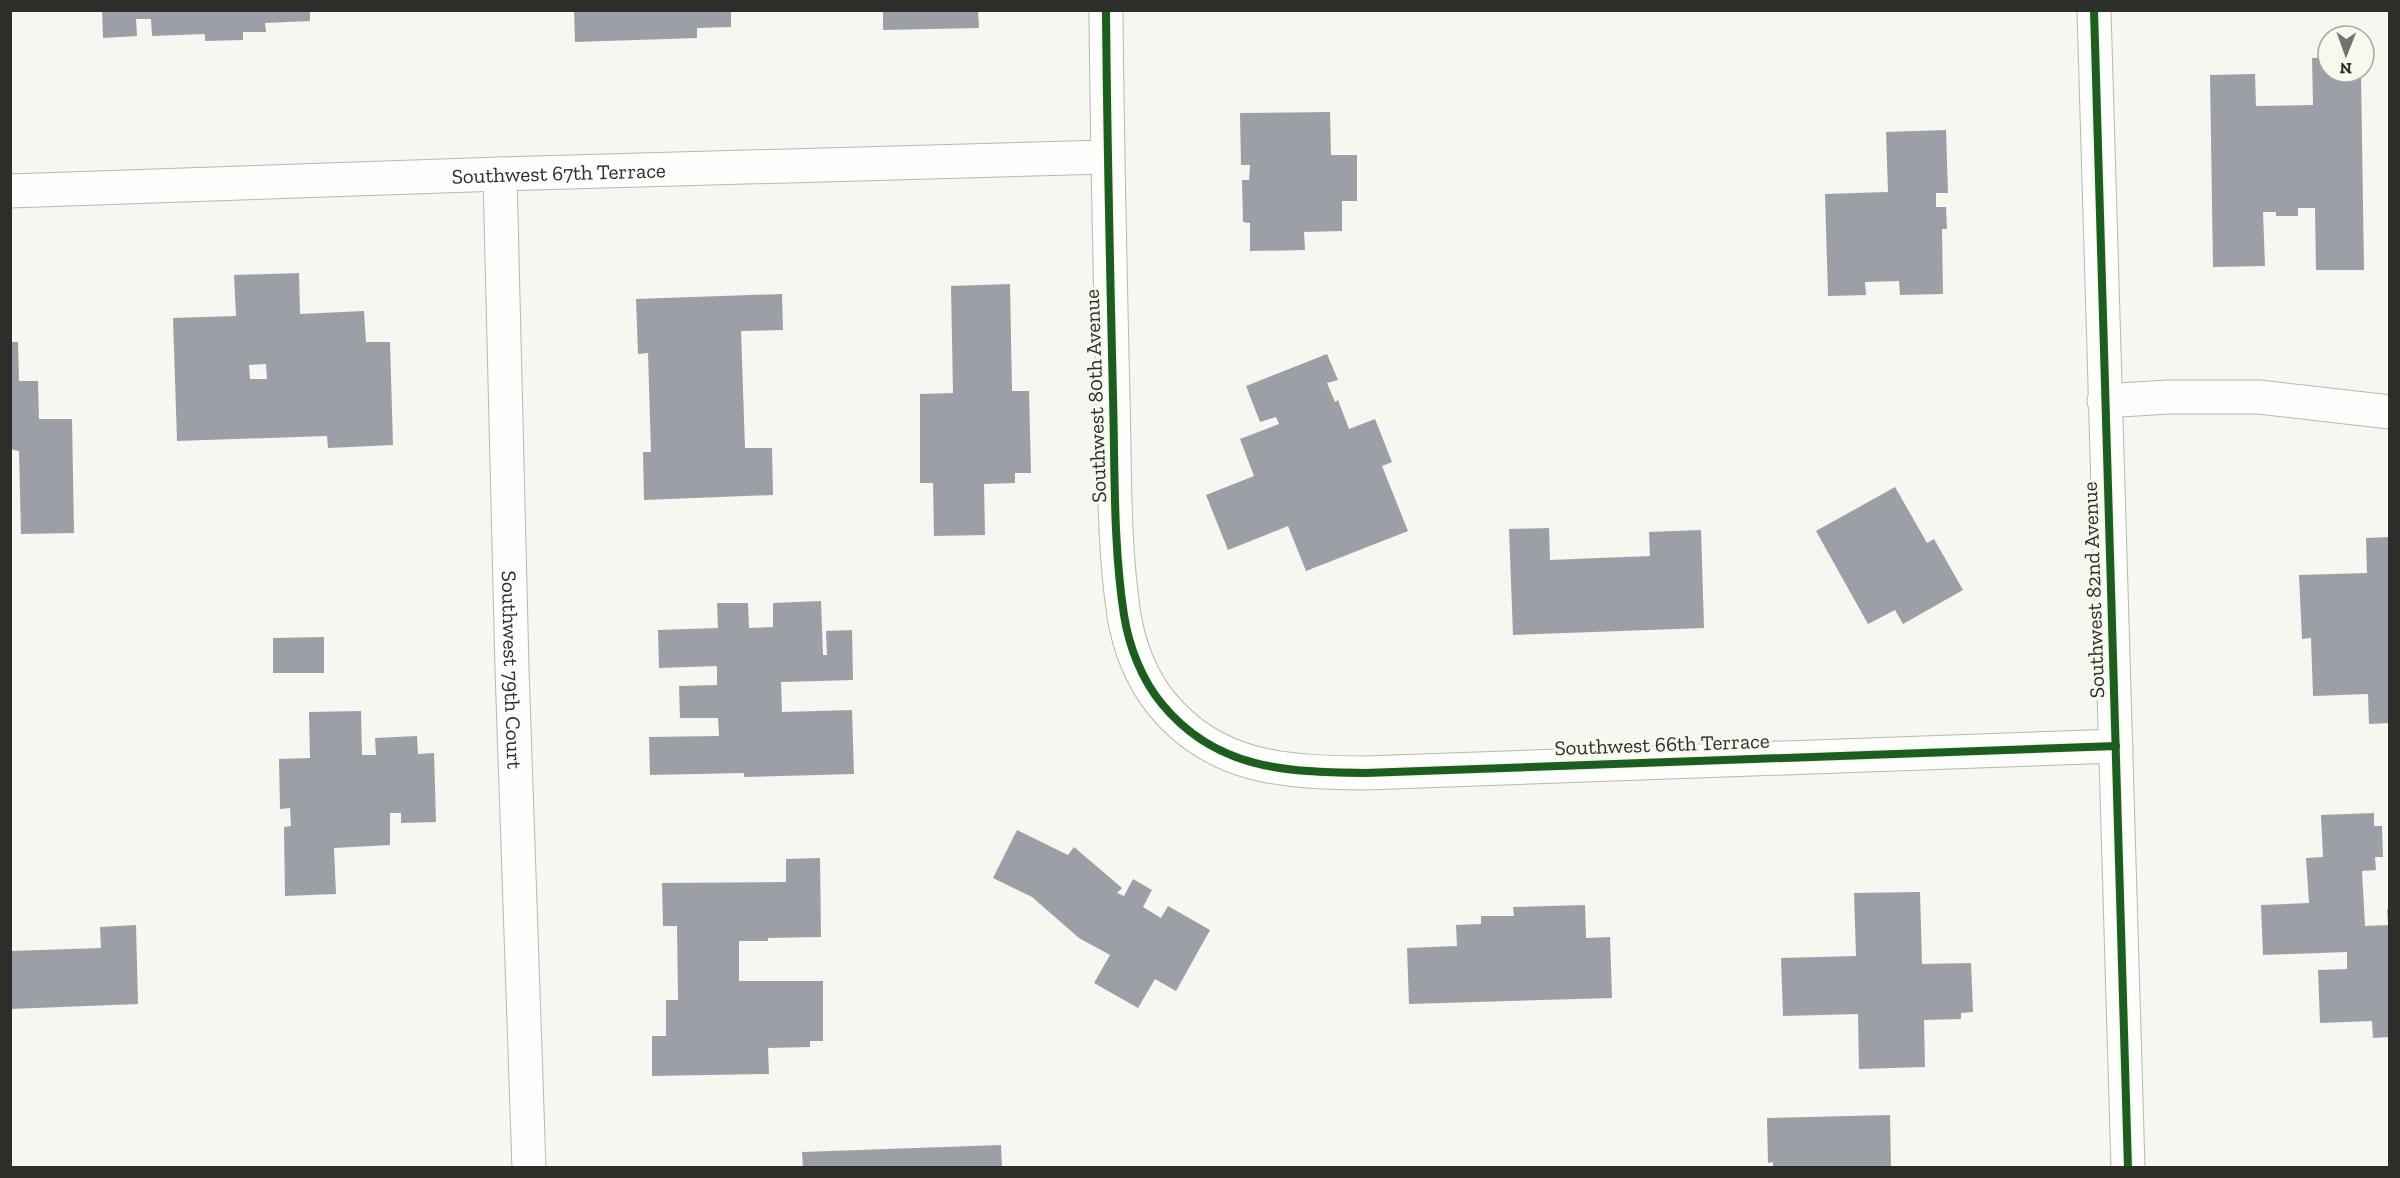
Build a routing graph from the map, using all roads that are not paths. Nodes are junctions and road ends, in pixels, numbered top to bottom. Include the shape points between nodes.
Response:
1 (1107, 10) edge
2 (2094, 10) edge
3 (1106, 157) junction
4 (500, 174) junction
5 (10, 191) edge
6 (2104, 401) junction
7 (2390, 412) edge
8 (2116, 746) junction
9 (1212, 748) joint
10 (529, 1167) edge
11 (2128, 1167) edge

1 - 3 street, Southwest 80th Avenue
2 - 6 street, Southwest 82nd Avenue
3 - 4 street, Southwest 67th Terrace
3 - 9 street, Southwest 80th Avenue via 1117,543 1124,617 1151,690 1174,717
4 - 5 street, Southwest 67th Terrace
4 - 10 street, Southwest 79th Court
6 - 7 street via 2259,397
6 - 8 street, Southwest 82nd Avenue
8 - 9 street, Southwest 66th Terrace via 1365,773 1274,768
8 - 11 street, Southwest 82nd Avenue

